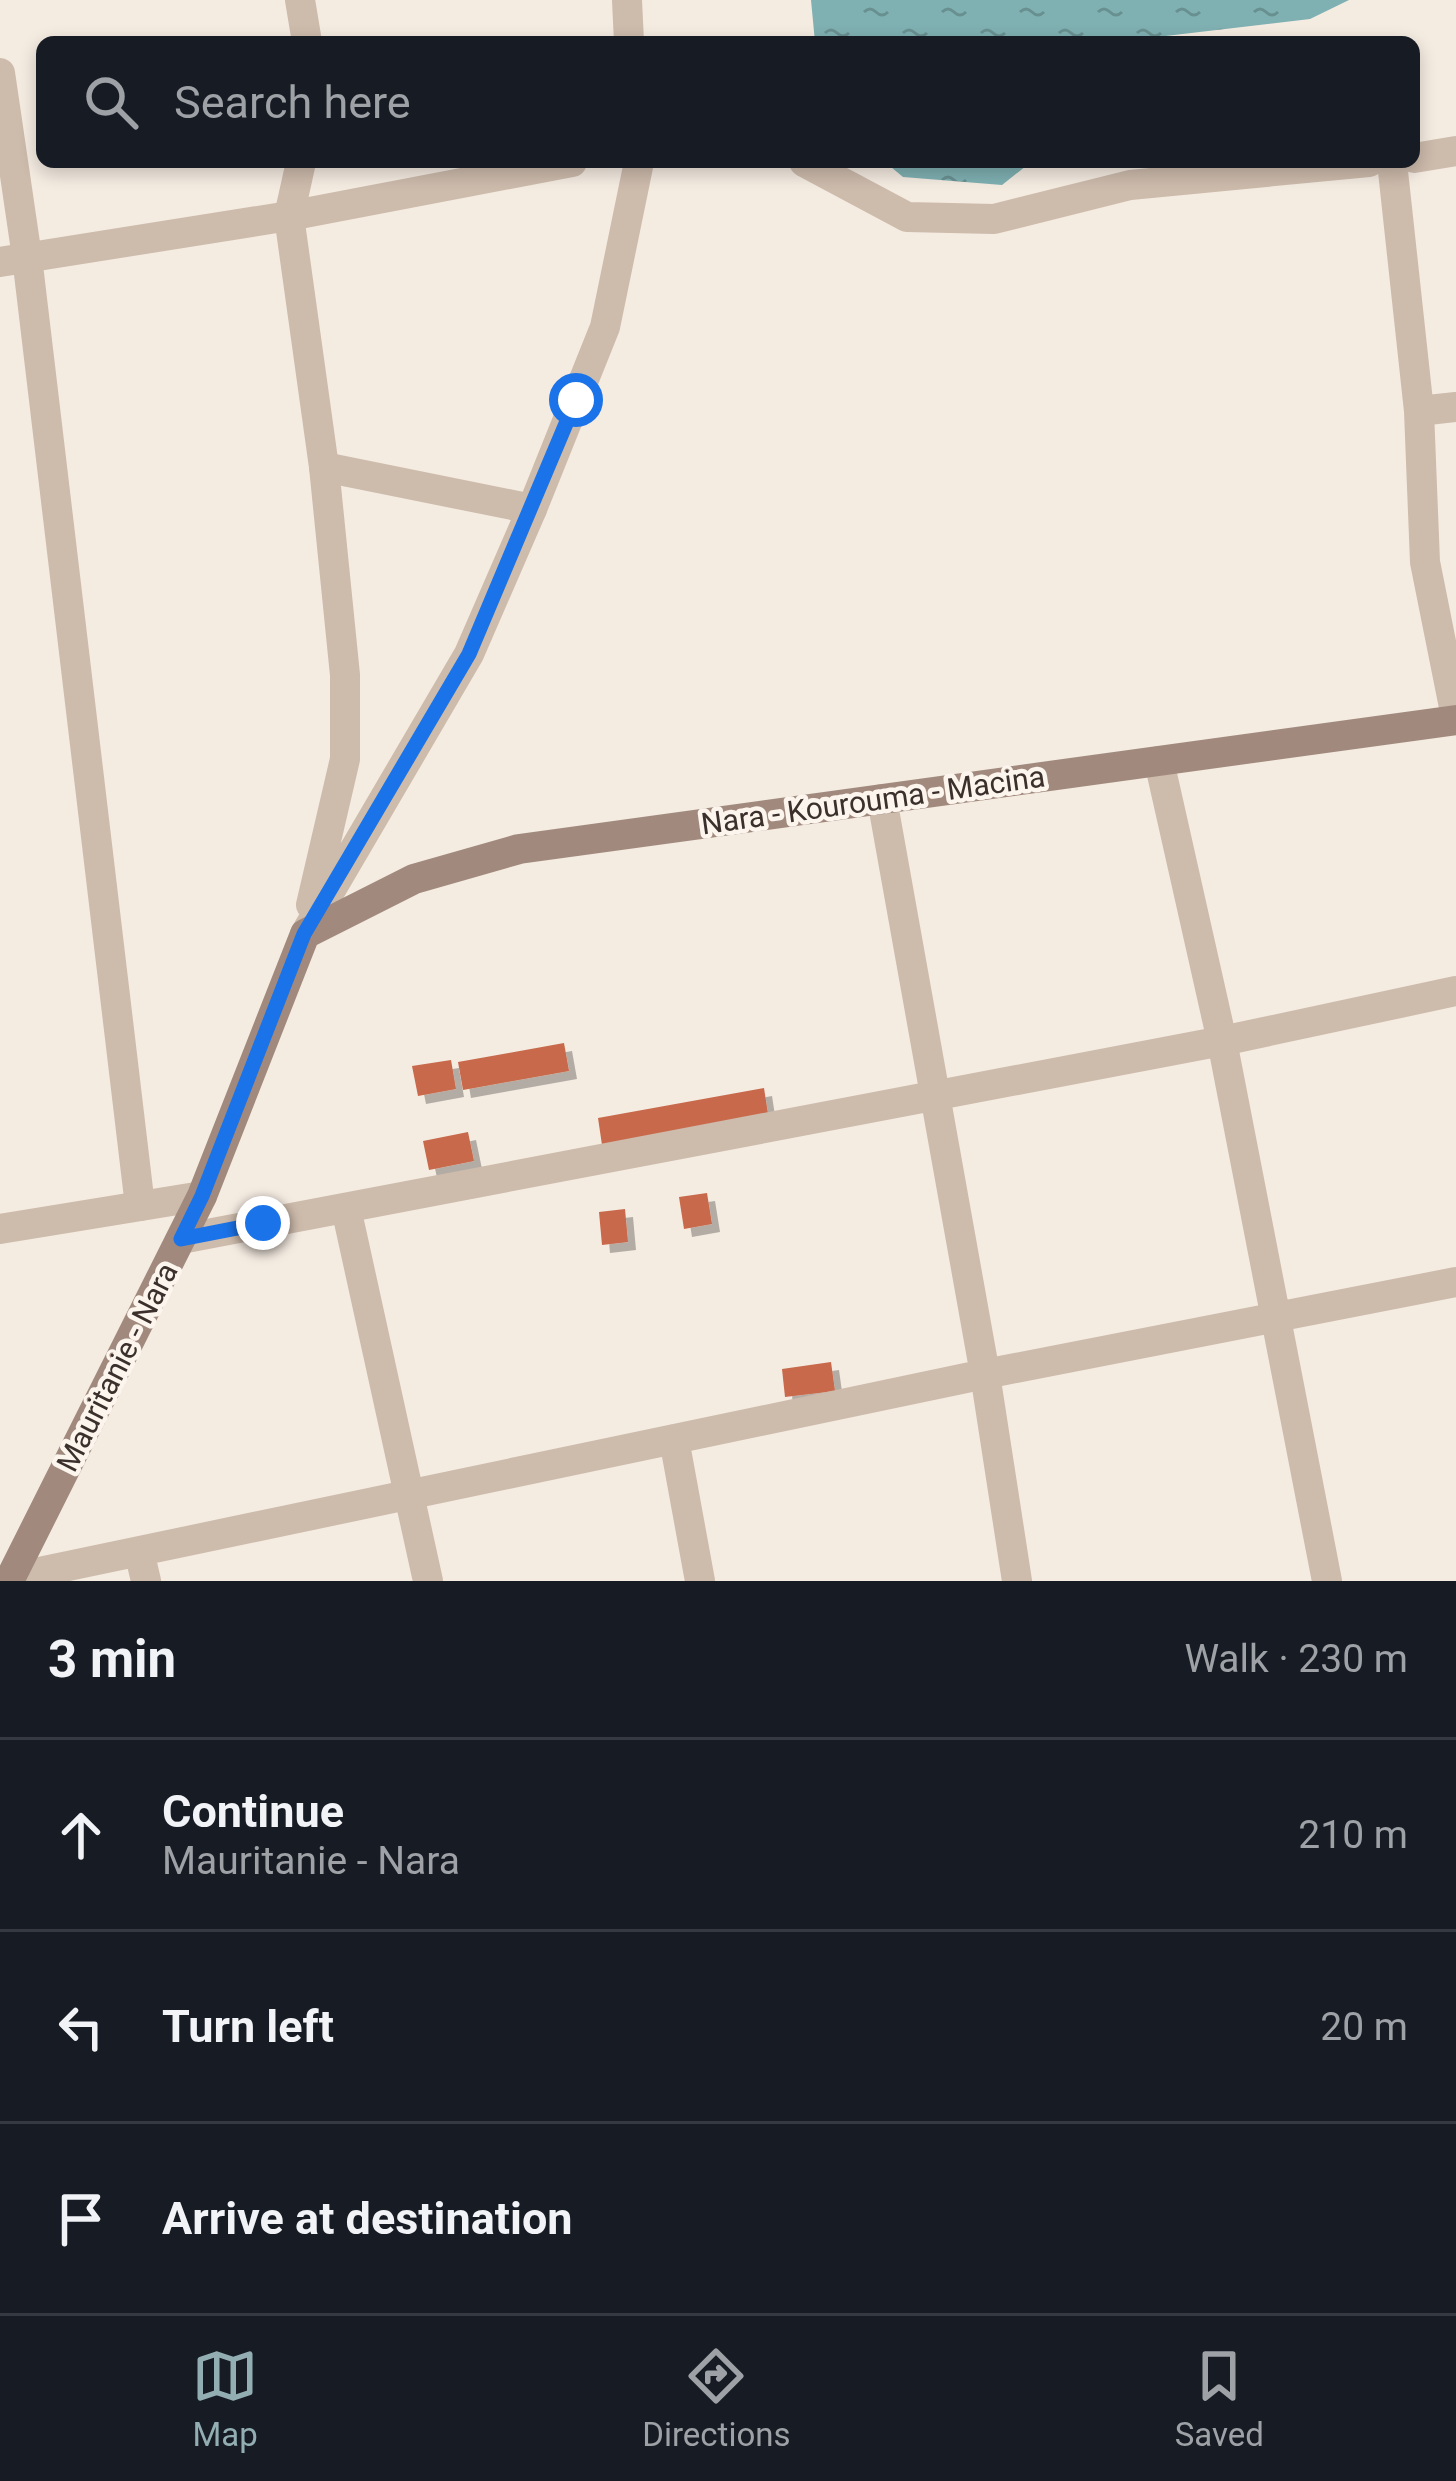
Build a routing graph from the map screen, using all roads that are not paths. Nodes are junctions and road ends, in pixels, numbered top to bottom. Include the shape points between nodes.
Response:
1 (300, 0) edge
2 (627, 0) edge
3 (306, 36) edge
4 (629, 36) edge
5 (0, 73) edge
6 (1456, 151) edge
7 (1420, 157) edge
8 (300, 168) edge
9 (541, 168) edge
10 (638, 168) edge
11 (815, 168) edge
12 (1307, 168) edge
13 (1393, 168) edge
14 (290, 216) junction
15 (14, 260) edge
16 (1456, 406) edge
17 (1419, 411) junction
18 (324, 467) junction
19 (532, 509) junction
20 (1456, 719) edge
21 (1159, 761) junction
22 (882, 799) junction
23 (304, 934) junction
24 (1456, 991) edge
25 (1222, 1041) junction
26 (935, 1095) junction
27 (202, 1196) junction
28 (140, 1206) junction
29 (346, 1208) junction
30 (0, 1229) edge
31 (181, 1239) junction
32 (1456, 1282) edge
33 (1277, 1317) junction
34 (985, 1374) junction
35 (674, 1439) junction
36 (412, 1494) junction
37 (143, 1566) edge
38 (10, 1580) edge
39 (428, 1581) edge
40 (700, 1581) edge
41 (1017, 1581) edge
42 (1327, 1581) edge

1 - 3 street
2 - 4 street
5 - 15 street
6 - 7 street
8 - 14 street
9 - 14 street
10 - 19 street, Mauritanie - Nara via 605,327
11 - 12 street via 908,217 994,220 1130,185
13 - 17 street
14 - 15 street
14 - 18 street
15 - 28 street
16 - 17 street
17 - 20 street via 1425,562
18 - 19 street
18 - 23 street via 345,675 345,759
19 - 23 street, Mauritanie - Nara via 469,654
20 - 21 main road, Nara - Kourouma - Macina
21 - 22 main road, Nara - Kourouma - Macina
21 - 25 street
22 - 23 main road, Nara - Kourouma - Macina via 519,848 414,879
22 - 26 street
23 - 27 main road, Mauritanie - Nara
24 - 25 street
25 - 26 street
25 - 33 street
26 - 29 street
26 - 34 street
27 - 28 street
27 - 31 main road, Mauritanie - Nara
28 - 30 street
29 - 31 street
29 - 36 street
31 - 38 main road, Mauritanie - Nara
32 - 33 street
33 - 34 street
33 - 42 street
34 - 35 street
34 - 41 street
35 - 36 street
35 - 40 street
36 - 37 street
36 - 39 street
37 - 38 street

